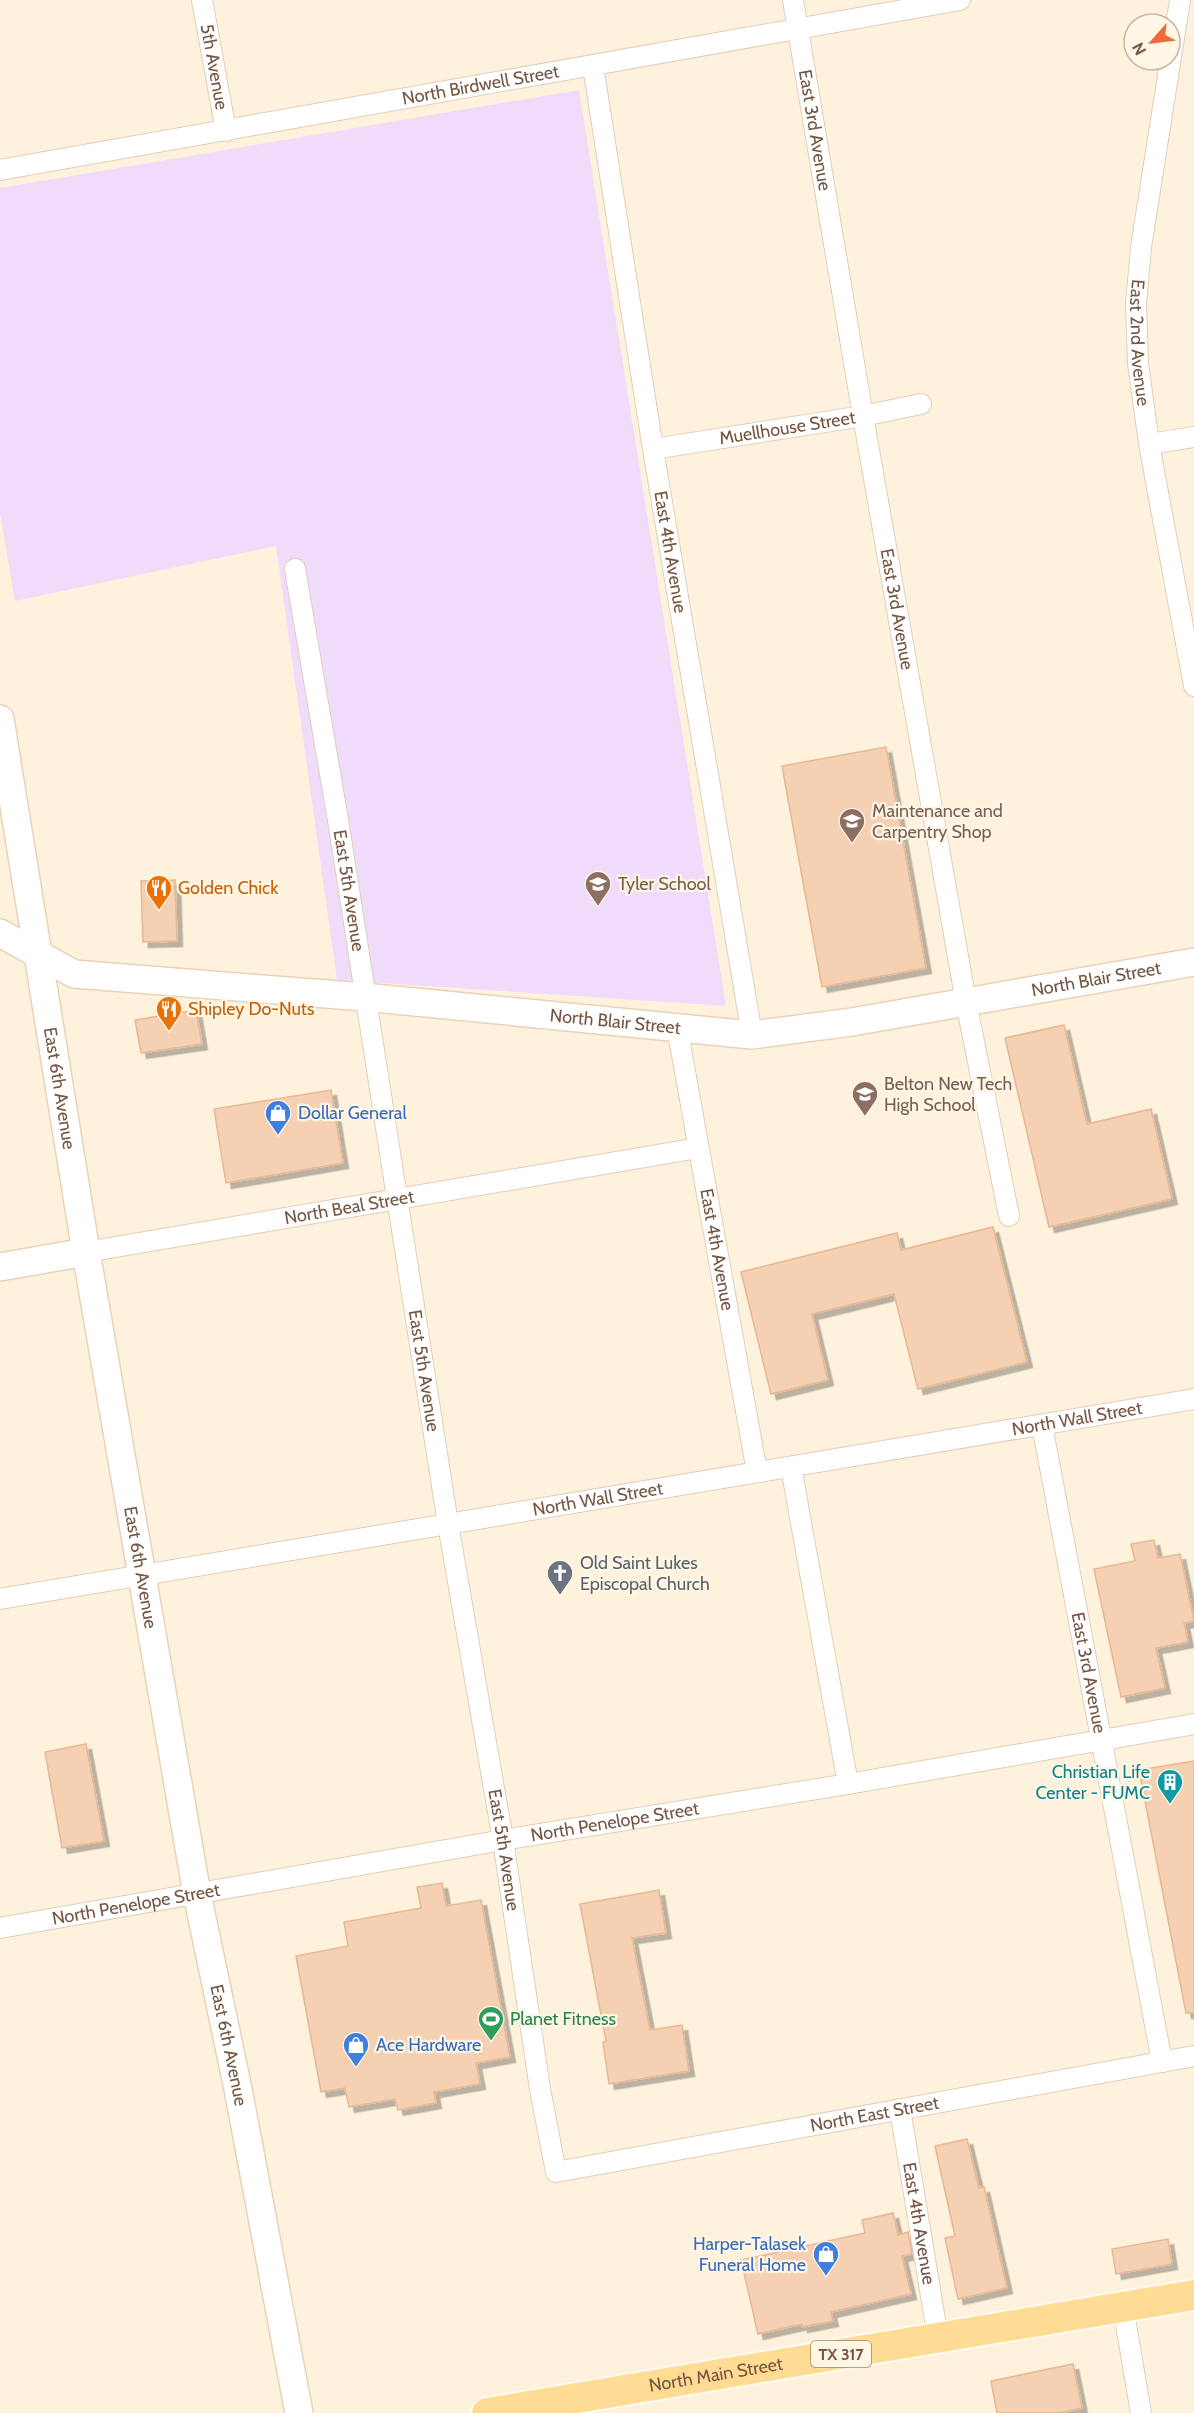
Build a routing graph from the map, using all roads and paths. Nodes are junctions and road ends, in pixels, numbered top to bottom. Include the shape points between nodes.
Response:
1 (202, 0) edge
2 (793, 0) edge
3 (960, 0) edge
4 (1180, 0) edge
5 (798, 30) junction
6 (593, 66) junction
7 (226, 131) junction
8 (0, 170) edge
9 (921, 404) dead end
10 (863, 416) junction
11 (1194, 437) edge
12 (1149, 444) junction
13 (654, 449) junction
14 (295, 569) dead end
15 (1194, 686) edge
16 (0, 719) edge
17 (1, 935) edge
18 (39, 956) junction
19 (1194, 962) edge
20 (364, 997) junction
21 (966, 1002) junction
22 (676, 1027) junction
23 (752, 1035) junction
24 (698, 1148) junction
25 (396, 1199) junction
26 (1009, 1216) dead end
27 (86, 1252) junction
28 (0, 1267) edge
29 (1194, 1399) edge
30 (1042, 1425) junction
31 (791, 1467) junction
32 (757, 1472) junction
33 (448, 1524) junction
34 (142, 1575) junction
35 (0, 1599) edge
36 (1194, 1724) edge
37 (1102, 1740) junction
38 (848, 1784) junction
39 (503, 1840) junction
40 (197, 1893) junction
41 (0, 1928) edge
42 (1194, 2056) edge
43 (1162, 2062) junction
44 (900, 2109) junction
45 (556, 2172) joint
46 (1194, 2295) edge
47 (1123, 2307) junction
48 (938, 2338) junction
49 (531, 2409) edge
50 (299, 2413) edge
51 (488, 2413) edge
52 (1141, 2413) edge

1 - 7 street, 5th Avenue
2 - 5 street, East 3rd Avenue
3 - 5 street, North Birdwell Street
4 - 12 street, East 2nd Avenue via 1141,247 1136,304 1138,363
5 - 6 street, North Birdwell Street
5 - 10 street, East 3rd Avenue
6 - 7 street, North Birdwell Street
6 - 13 street, East 4th Avenue
7 - 8 street, North Birdwell Street
9 - 10 street, Muellhouse Street
10 - 13 street, Muellhouse Street
10 - 21 street, East 3rd Avenue
11 - 12 street
12 - 15 street, East 2nd Avenue
13 - 23 street, East 4th Avenue
14 - 20 street, East 5th Avenue
16 - 18 main road, East 6th Avenue
17 - 18 main road, North Blair Street
18 - 20 main road, North Blair Street via 74,974
18 - 27 main road, East 6th Avenue
19 - 21 main road, North Blair Street
20 - 22 main road, North Blair Street
20 - 25 street, East 5th Avenue
21 - 23 main road, North Blair Street
21 - 26 street, East 3rd Avenue
22 - 23 main road, North Blair Street
22 - 24 street, East 4th Avenue
24 - 25 street, North Beal Street
24 - 32 street, East 4th Avenue
25 - 27 street, North Beal Street
25 - 33 street, East 5th Avenue
27 - 28 main road, North Beal Street
27 - 34 main road, East 6th Avenue
29 - 30 street, North Wall Street
30 - 31 street, North Wall Street
30 - 37 street, East 3rd Avenue
31 - 32 street, North Wall Street
31 - 38 street
32 - 33 street, North Wall Street
33 - 34 street, North Wall Street
33 - 39 street, East 5th Avenue
34 - 35 street, North Wall Street
34 - 40 main road, East 6th Avenue
36 - 37 street, North Penelope Street
37 - 38 street, North Penelope Street
37 - 43 street, East 3rd Avenue
38 - 39 street, North Penelope Street
39 - 40 street, North Penelope Street
39 - 45 street, East 5th Avenue via 536,2067
40 - 41 street, North Penelope Street
40 - 50 main road, East 6th Avenue
42 - 43 street, North East Street
43 - 44 street, North East Street
44 - 45 street, North East Street
44 - 48 street, East 4th Avenue
46 - 47 main road, North Main Street / TX 317
47 - 48 main road, North Main Street / TX 317
47 - 52 street
48 - 49 main road, North Main Street / TX 317
49 - 51 main road, North Main Street / TX 317

